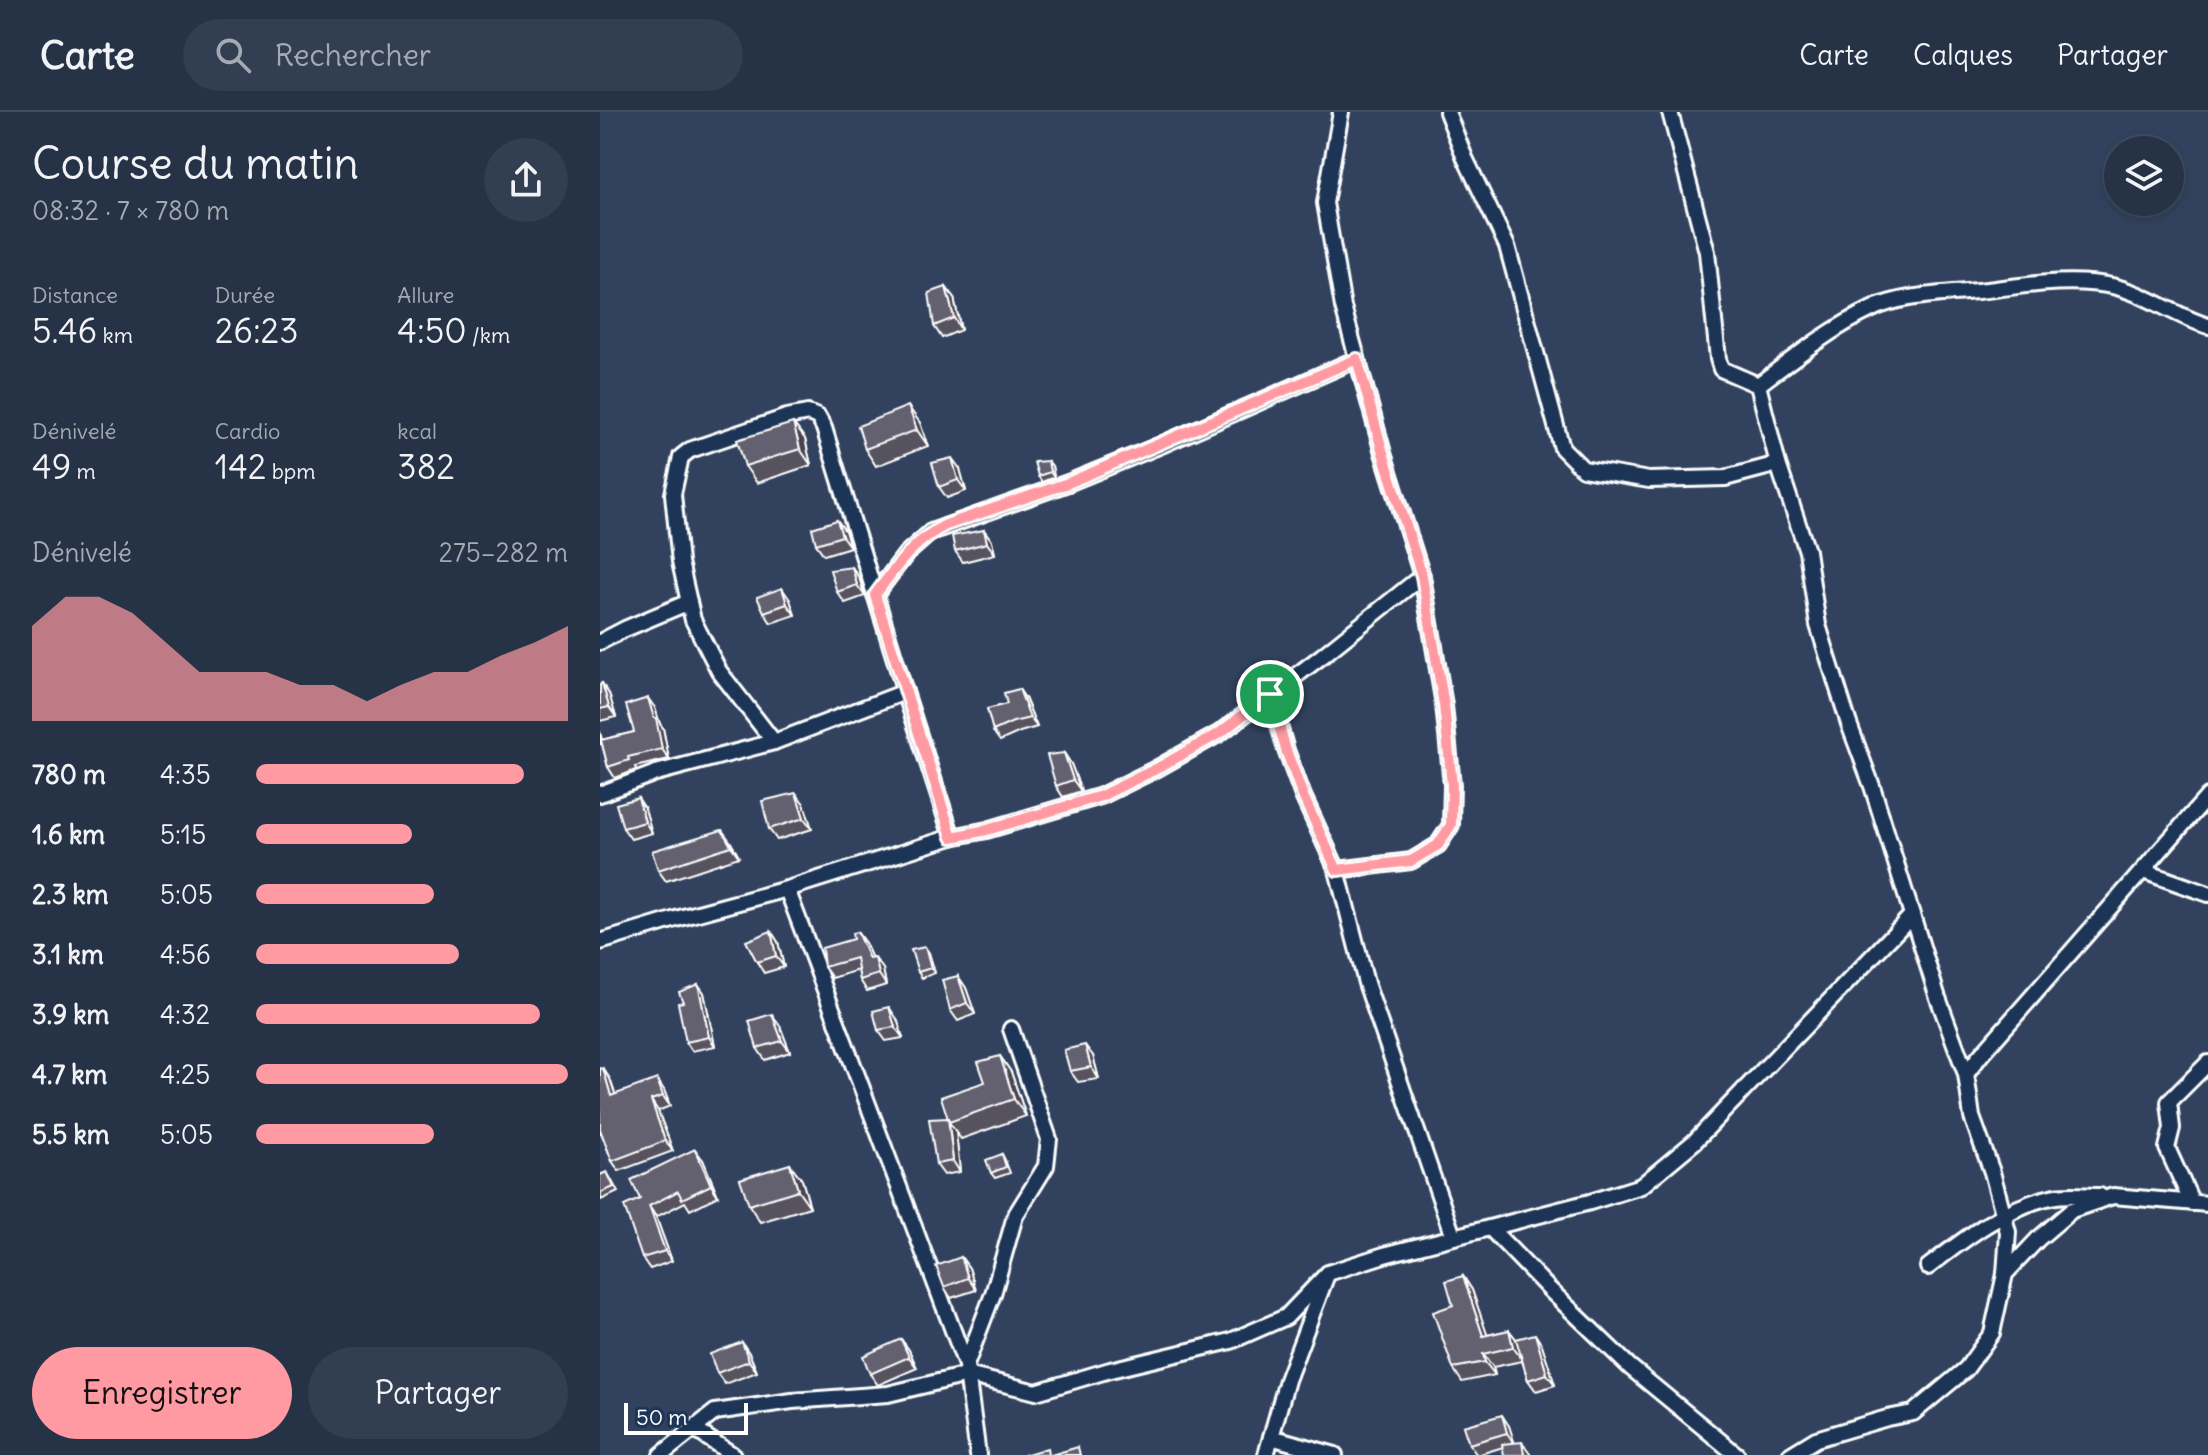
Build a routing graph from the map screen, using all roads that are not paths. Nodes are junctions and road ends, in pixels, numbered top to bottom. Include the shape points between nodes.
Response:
1 (1341, 112) edge
2 (1447, 112) edge
3 (1670, 112) edge
4 (2208, 326) edge
5 (1357, 359) junction
6 (1758, 385) junction
7 (1778, 464) junction
8 (1422, 576) junction
9 (875, 595) junction
10 (689, 602) junction
11 (600, 642) edge
12 (905, 692) junction
13 (1270, 694) junction
14 (774, 742) junction
15 (600, 794) edge
16 (2208, 796) edge
17 (952, 837) junction
18 (1337, 870) junction
19 (2143, 871) junction
20 (787, 889) junction
21 (2208, 894) edge
22 (1912, 915) junction
23 (600, 942) edge
24 (1011, 1029) dead end
25 (2208, 1063) edge
26 (1966, 1074) junction
27 (2113, 1196) junction
28 (2192, 1203) junction
29 (2208, 1204) edge
30 (2004, 1216) junction
31 (1490, 1228) junction
32 (1453, 1236) junction
33 (1928, 1267) dead end
34 (1328, 1273) junction
35 (2005, 1274) junction
36 (967, 1370) junction
37 (694, 1429) junction
38 (1271, 1437) junction
39 (661, 1455) edge
40 (733, 1455) edge
41 (978, 1455) edge
42 (1266, 1455) edge
43 (1335, 1455) edge
44 (1737, 1455) edge
45 (1790, 1455) edge

1 - 5 street via 1325,203
2 - 7 street via 1507,246 1562,448 1583,469 1649,480 1725,478
3 - 6 street via 1707,252 1721,369
4 - 6 street via 2112,286 2063,282 1915,297 1872,308
5 - 8 street
5 - 9 street via 1068,483 931,532 906,554
6 - 7 street
7 - 22 street via 1807,551 1818,625
8 - 13 street
8 - 18 street via 1444,705 1451,825 1438,845 1411,861
9 - 10 street via 824,428 808,413 681,457 673,494
9 - 12 street
10 - 11 street
10 - 14 street via 719,671
12 - 14 street
12 - 17 street
13 - 17 street via 1220,733 1101,796
13 - 18 street via 1303,796
14 - 15 street via 656,773
16 - 19 street
17 - 20 street
18 - 32 street via 1366,983
19 - 21 street
19 - 26 street
20 - 23 street
20 - 36 street
22 - 26 street
22 - 31 street via 1694,1142 1641,1186
24 - 36 street via 1049,1139 1046,1166 1015,1216
25 - 28 street via 2169,1102 2172,1128 2167,1148
26 - 30 street via 1972,1117
27 - 28 street
27 - 30 street via 2052,1196
27 - 35 street via 2072,1210
28 - 29 street
30 - 33 street
30 - 35 street
31 - 32 street
31 - 44 street via 1630,1367
32 - 34 street
34 - 36 street via 1286,1317 1231,1341 1036,1392
34 - 38 street
35 - 45 street via 1992,1333 1966,1369 1913,1413 1816,1439
36 - 37 street via 888,1394 715,1412
36 - 41 street
37 - 39 street
37 - 40 street
38 - 42 street
38 - 43 street

